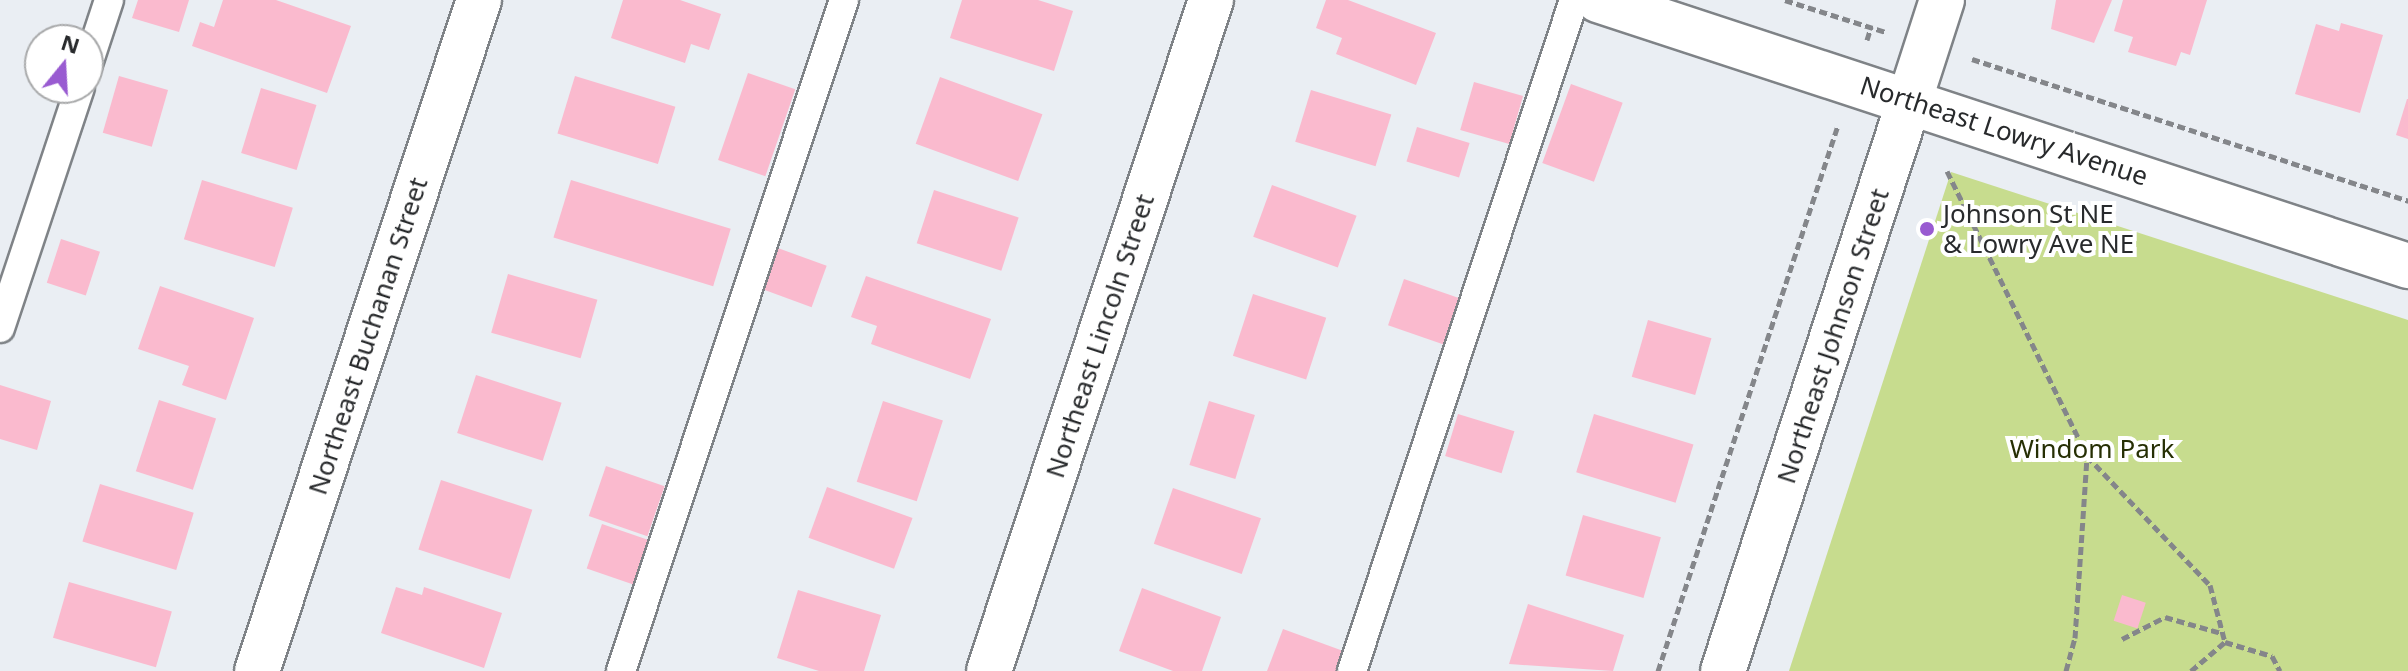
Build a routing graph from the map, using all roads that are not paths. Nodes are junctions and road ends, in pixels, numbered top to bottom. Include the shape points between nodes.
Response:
1 (109, 0) edge
2 (479, 0) edge
3 (844, 0) edge
4 (1211, 0) edge
5 (1574, 0) edge
6 (1598, 0) edge
7 (1942, 0) edge
8 (101, 24) edge
9 (1910, 99) junction
10 (75, 104) edge
11 (2408, 266) edge
12 (0, 328) edge
13 (257, 671) edge
14 (621, 671) edge
15 (989, 671) edge
16 (1352, 671) edge
17 (1723, 671) edge

1 - 8 lane
2 - 13 street, Northeast Buchanan Street
3 - 14 lane
4 - 15 street, Northeast Lincoln Street
5 - 16 lane
6 - 9 street, Northeast Lowry Avenue
7 - 9 street, Northeast Johnson Street
9 - 11 street, Northeast Lowry Avenue
9 - 17 street, Northeast Johnson Street
10 - 12 lane

